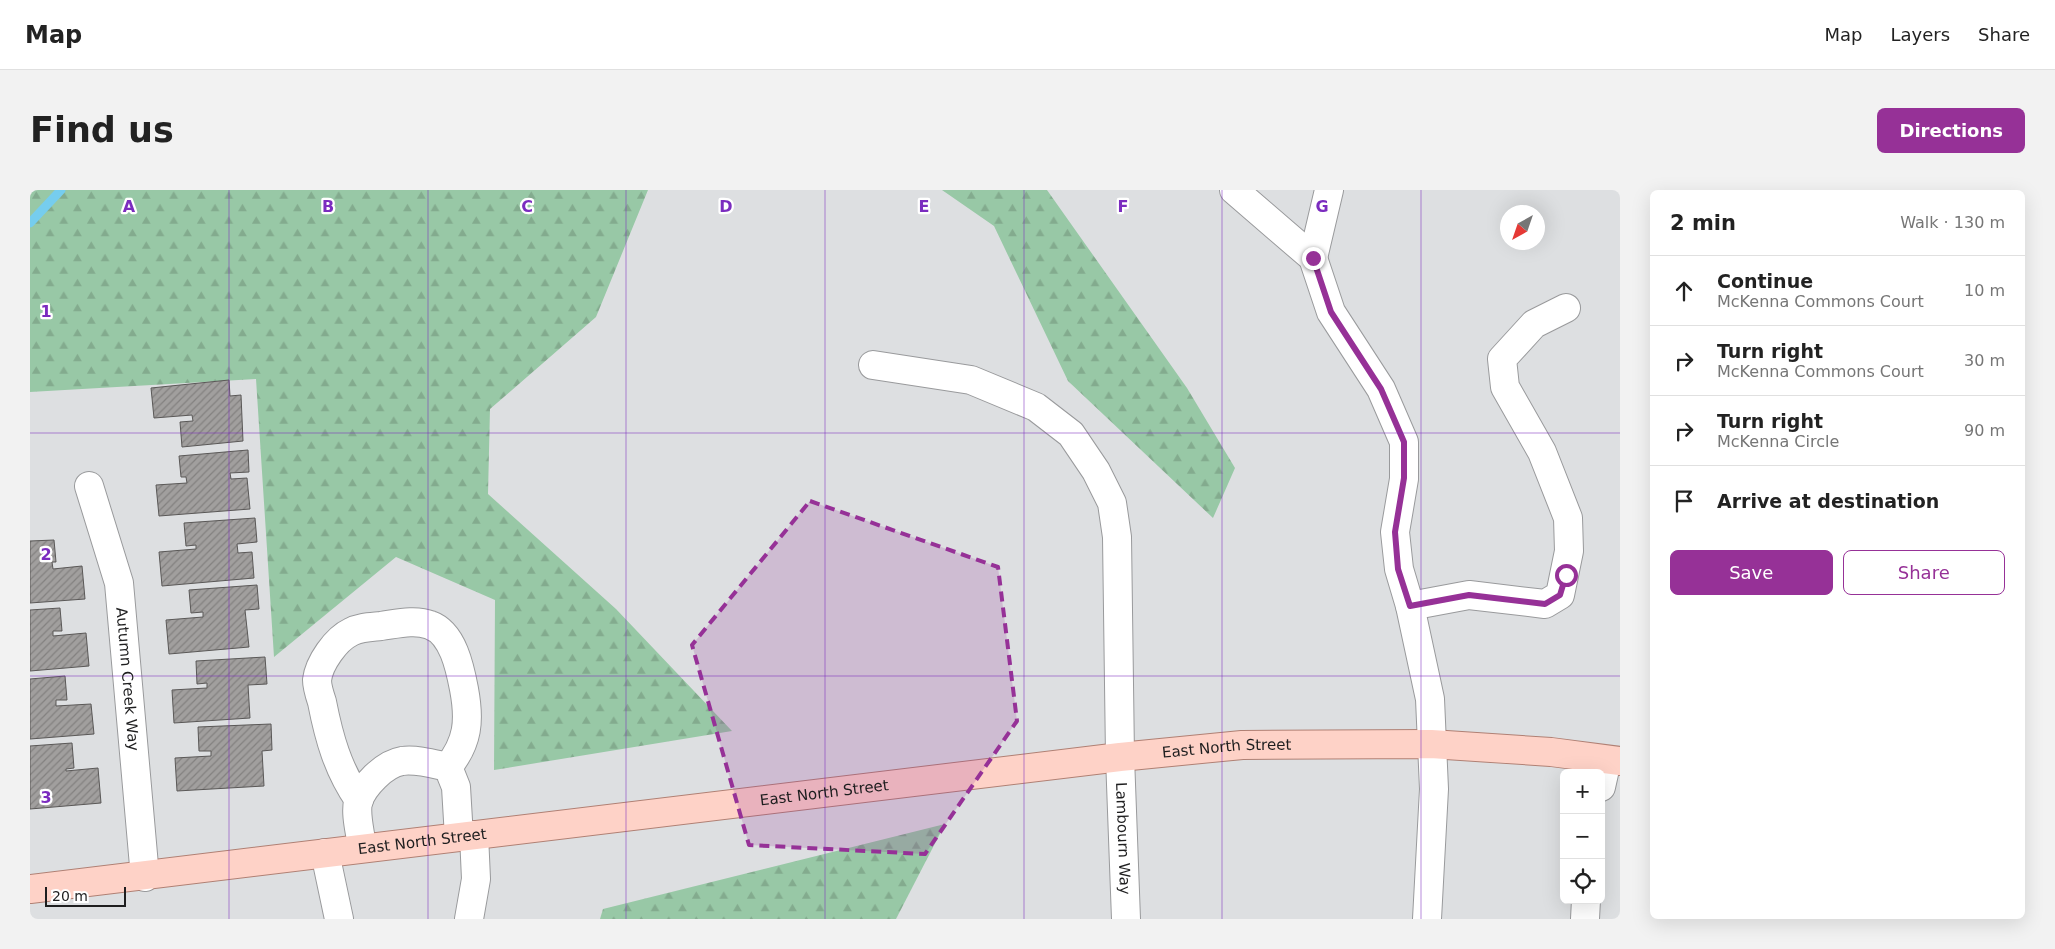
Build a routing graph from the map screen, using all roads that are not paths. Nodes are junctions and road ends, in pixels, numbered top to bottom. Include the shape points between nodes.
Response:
1 (1234, 190) edge
2 (1329, 190) edge
3 (1313, 258) junction
4 (1566, 308) dead end
5 (874, 365) dead end
6 (89, 486) dead end
7 (1410, 606) junction
8 (1431, 744) junction
9 (1120, 757) junction
10 (1613, 761) edge
11 (448, 767) junction
12 (1605, 778) edge
13 (359, 800) junction
14 (466, 836) junction
15 (362, 848) junction
16 (325, 853) junction
17 (145, 876) junction
18 (30, 889) edge
19 (1586, 904) edge
20 (339, 919) edge
21 (469, 919) edge
22 (1126, 919) edge
23 (1426, 919) edge
24 (1585, 919) edge

1 - 3 street
2 - 3 street
3 - 7 street via 1331,312 1381,389 1404,442 1404,478 1395,532 1398,569
4 - 7 street via 1534,324 1502,358 1505,387 1542,452 1568,518 1569,551 1560,595 1545,604 1469,595
5 - 9 street, Lambourn Way via 972,380 1036,407 1071,434 1096,472 1112,503 1117,537
6 - 17 street, Autumn Creek Way via 119,583
7 - 8 street via 1430,699
8 - 9 main road, East North Street via 1242,745
8 - 10 main road, East North Street via 1551,752
8 - 23 street via 1434,789
9 - 14 main road, East North Street
9 - 22 street, Lambourn Way
10 - 12 street
11 - 13 street via 401,761 364,788
11 - 13 street via 460,752 466,733 466,699 455,654 444,636 430,625 414,623 350,632 328,655 317,681 337,761
11 - 14 street
13 - 15 street
14 - 15 main road, East North Street
14 - 21 street via 476,879
15 - 16 main road, East North Street
16 - 17 main road, East North Street
16 - 20 street
17 - 18 main road, East North Street
19 - 24 street

